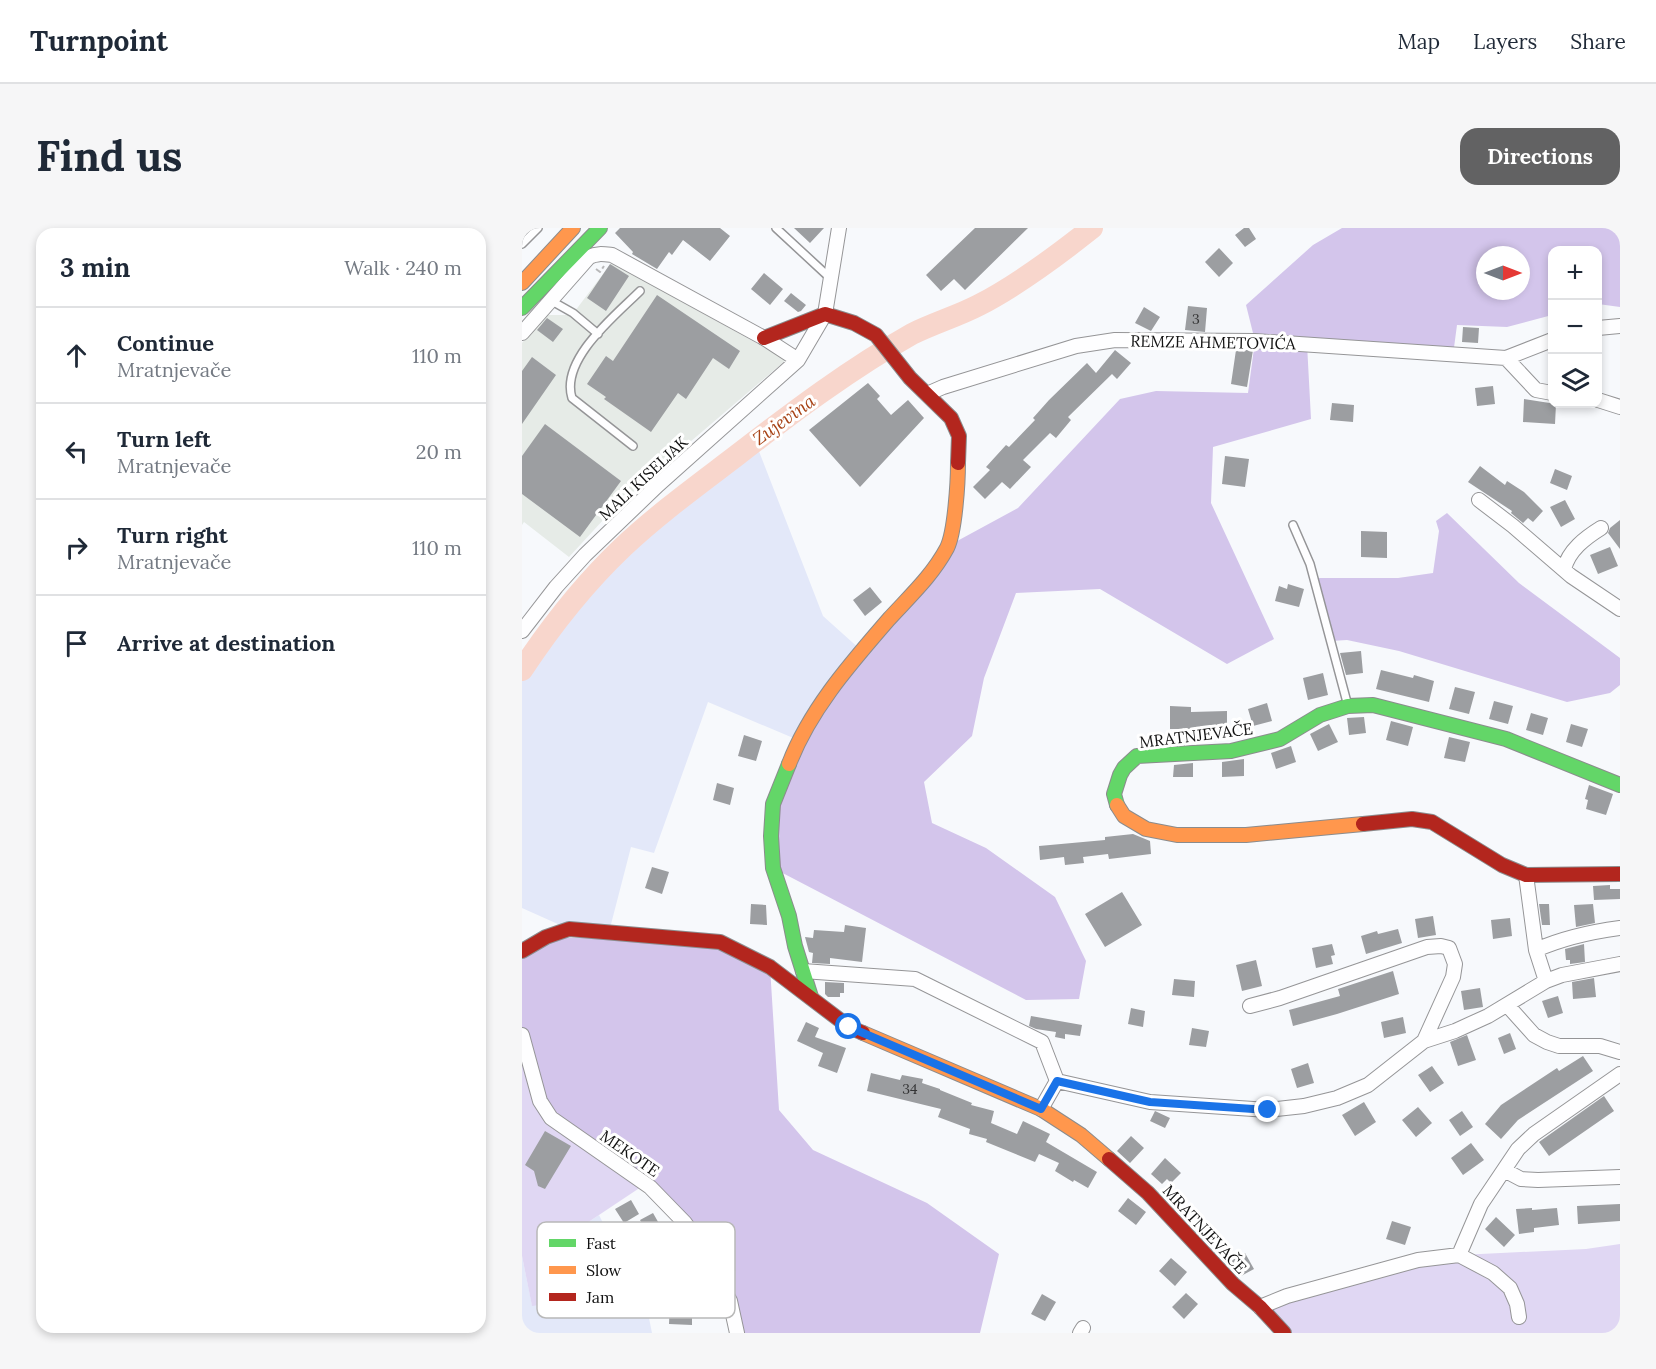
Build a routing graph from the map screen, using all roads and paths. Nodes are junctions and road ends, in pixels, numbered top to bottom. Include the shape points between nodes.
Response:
1 (538, 228) edge
2 (573, 228) edge
3 (600, 228) edge
4 (776, 228) edge
5 (840, 228) edge
6 (522, 244) edge
7 (830, 278) junction
8 (522, 283) edge
9 (640, 291) dead end
10 (550, 300) junction
11 (522, 308) edge
12 (825, 314) junction
13 (1620, 326) edge
14 (1602, 328) edge
15 (522, 333) edge
16 (598, 334) junction
17 (764, 338) junction
18 (1548, 342) edge
19 (1506, 358) junction
20 (798, 360) junction
21 (1548, 392) edge
22 (927, 394) junction
23 (1602, 401) edge
24 (1620, 407) edge
25 (633, 447) dead end
26 (1479, 500) dead end
27 (1293, 525) dead end
28 (1601, 528) dead end
29 (1564, 569) junction
30 (1620, 609) edge
31 (522, 631) edge
32 (1348, 706) junction
33 (1620, 785) edge
34 (1620, 874) edge
35 (1526, 875) junction
36 (1620, 927) edge
37 (1536, 950) junction
38 (522, 951) edge
39 (1620, 964) edge
40 (803, 970) junction
41 (1546, 981) junction
42 (811, 997) junction
43 (1250, 1006) dead end
44 (1508, 1006) junction
45 (522, 1035) edge
46 (1424, 1041) junction
47 (1620, 1052) edge
48 (1620, 1074) edge
49 (1057, 1081) junction
50 (1041, 1109) junction
51 (1504, 1170) junction
52 (1620, 1177) edge
53 (684, 1222) edge
54 (1460, 1255) junction
55 (1260, 1307) junction
56 (1519, 1317) dead end
57 (734, 1318) edge
58 (737, 1333) edge
59 (1284, 1333) edge

1 - 6 lane
2 - 8 main road
3 - 11 main road
4 - 7 lane
5 - 7 street, MALI KISELJAK
7 - 12 street, MALI KISELJAK
9 - 16 lane
10 - 15 street
10 - 16 lane
10 - 17 street via 588,257 612,255
12 - 17 main road
12 - 20 street, MALI KISELJAK
12 - 22 main road via 876,335
13 - 14 street
16 - 25 lane via 587,345 572,377 572,398
17 - 20 street
18 - 19 street, REMZE AHMETOVIĆA
19 - 21 street via 1536,390
19 - 22 street, REMZE AHMETOVIĆA via 1255,341 1115,340 1076,346
20 - 31 street, MALI KISELJAK via 585,555
22 - 40 main road via 951,418 959,436 958,489 948,546 927,579 826,696 798,740 773,804 773,868
23 - 24 street
26 - 29 street
27 - 32 lane via 1310,564
28 - 29 street via 1575,550
29 - 30 street
32 - 33 main road, MRATNJEVAČE via 1373,705 1506,740
32 - 35 main road, MRATNJEVAČE via 1320,715 1280,740 1231,751 1137,756 1120,775 1114,794 1118,807 1124,816 1146,829 1177,835 1246,835 1412,819 1432,822 1502,865
34 - 35 main road, MRATNJEVAČE
35 - 37 street
36 - 37 street via 1556,940
37 - 41 street
38 - 42 main road via 569,928 720,942 770,967
39 - 41 street
40 - 42 main road
40 - 49 street via 915,979 1042,1042
41 - 44 street
42 - 50 main road, MRATNJEVAČE via 849,1027
43 - 46 street via 1427,947 1441,946 1449,948 1455,964 1453,977
44 - 46 street
44 - 47 street via 1534,1035 1546,1042 1559,1046 1600,1046
45 - 53 street, MEKOTE via 540,1101 551,1118 651,1187
46 - 49 street via 1368,1085 1337,1098 1277,1109 1150,1102
48 - 51 street via 1534,1134
49 - 50 street
50 - 55 main road, MRATNJEVAČE via 1081,1135 1148,1192 1233,1284
51 - 52 street via 1521,1179
51 - 54 street via 1481,1204
54 - 55 street via 1418,1260
54 - 56 street via 1493,1273 1510,1288
55 - 59 main road, MRATNJEVAČE
57 - 58 street, MEKOTE

